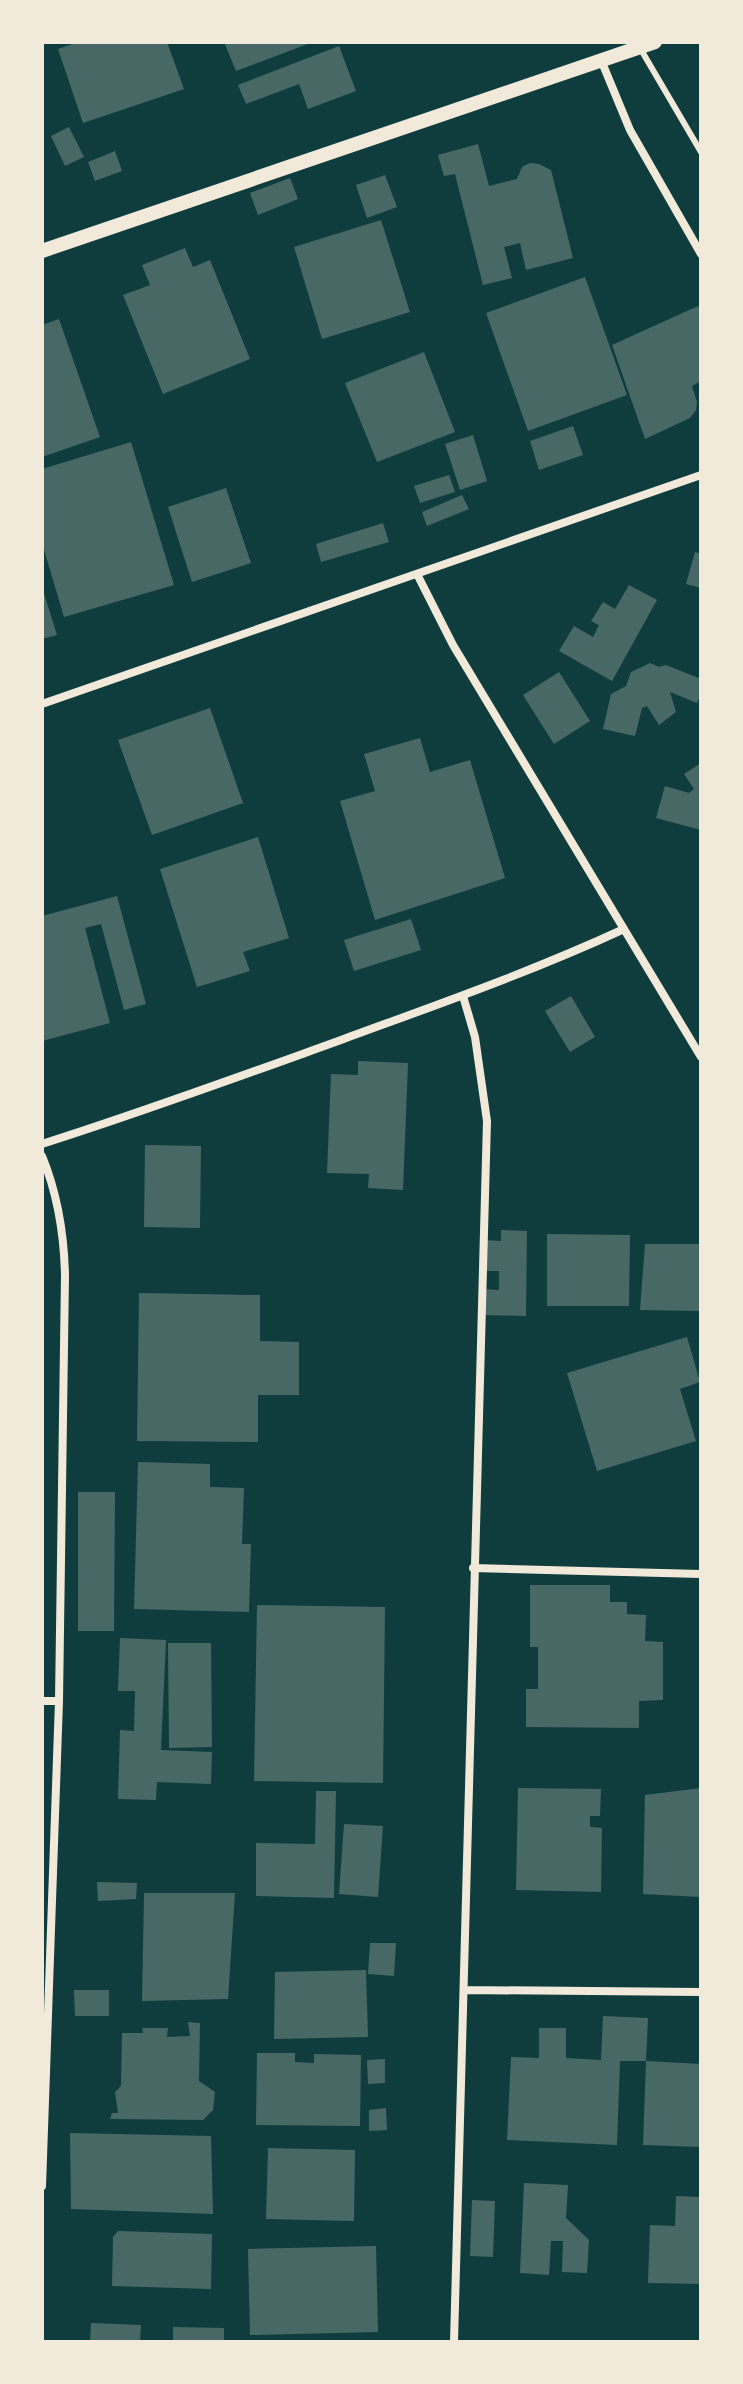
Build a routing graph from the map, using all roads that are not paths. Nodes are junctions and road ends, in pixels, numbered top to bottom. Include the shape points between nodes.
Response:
1 (655, 42) edge
2 (640, 48) junction
3 (601, 58) junction
4 (701, 152) edge
5 (42, 251) edge
6 (701, 254) edge
7 (701, 475) edge
8 (418, 576) junction
9 (42, 704) edge
10 (624, 929) junction
11 (463, 996) junction
12 (701, 1057) edge
13 (42, 1144) edge
14 (42, 1156) edge
15 (473, 1568) junction
16 (701, 1574) edge
17 (42, 1701) edge
18 (59, 1701) junction
19 (464, 1990) junction
20 (701, 1992) edge
21 (42, 2186) edge
22 (454, 2342) edge

1 - 2 street
2 - 3 street
2 - 4 lane
3 - 5 street
3 - 6 street via 630,130
7 - 8 street
8 - 9 street
8 - 10 street via 453,645
10 - 11 street
10 - 12 street
11 - 13 street
11 - 15 street via 475,1037 487,1121
14 - 18 street via 64,1241
15 - 16 street
15 - 19 street
17 - 18 street
18 - 21 street
19 - 20 street
19 - 22 street

